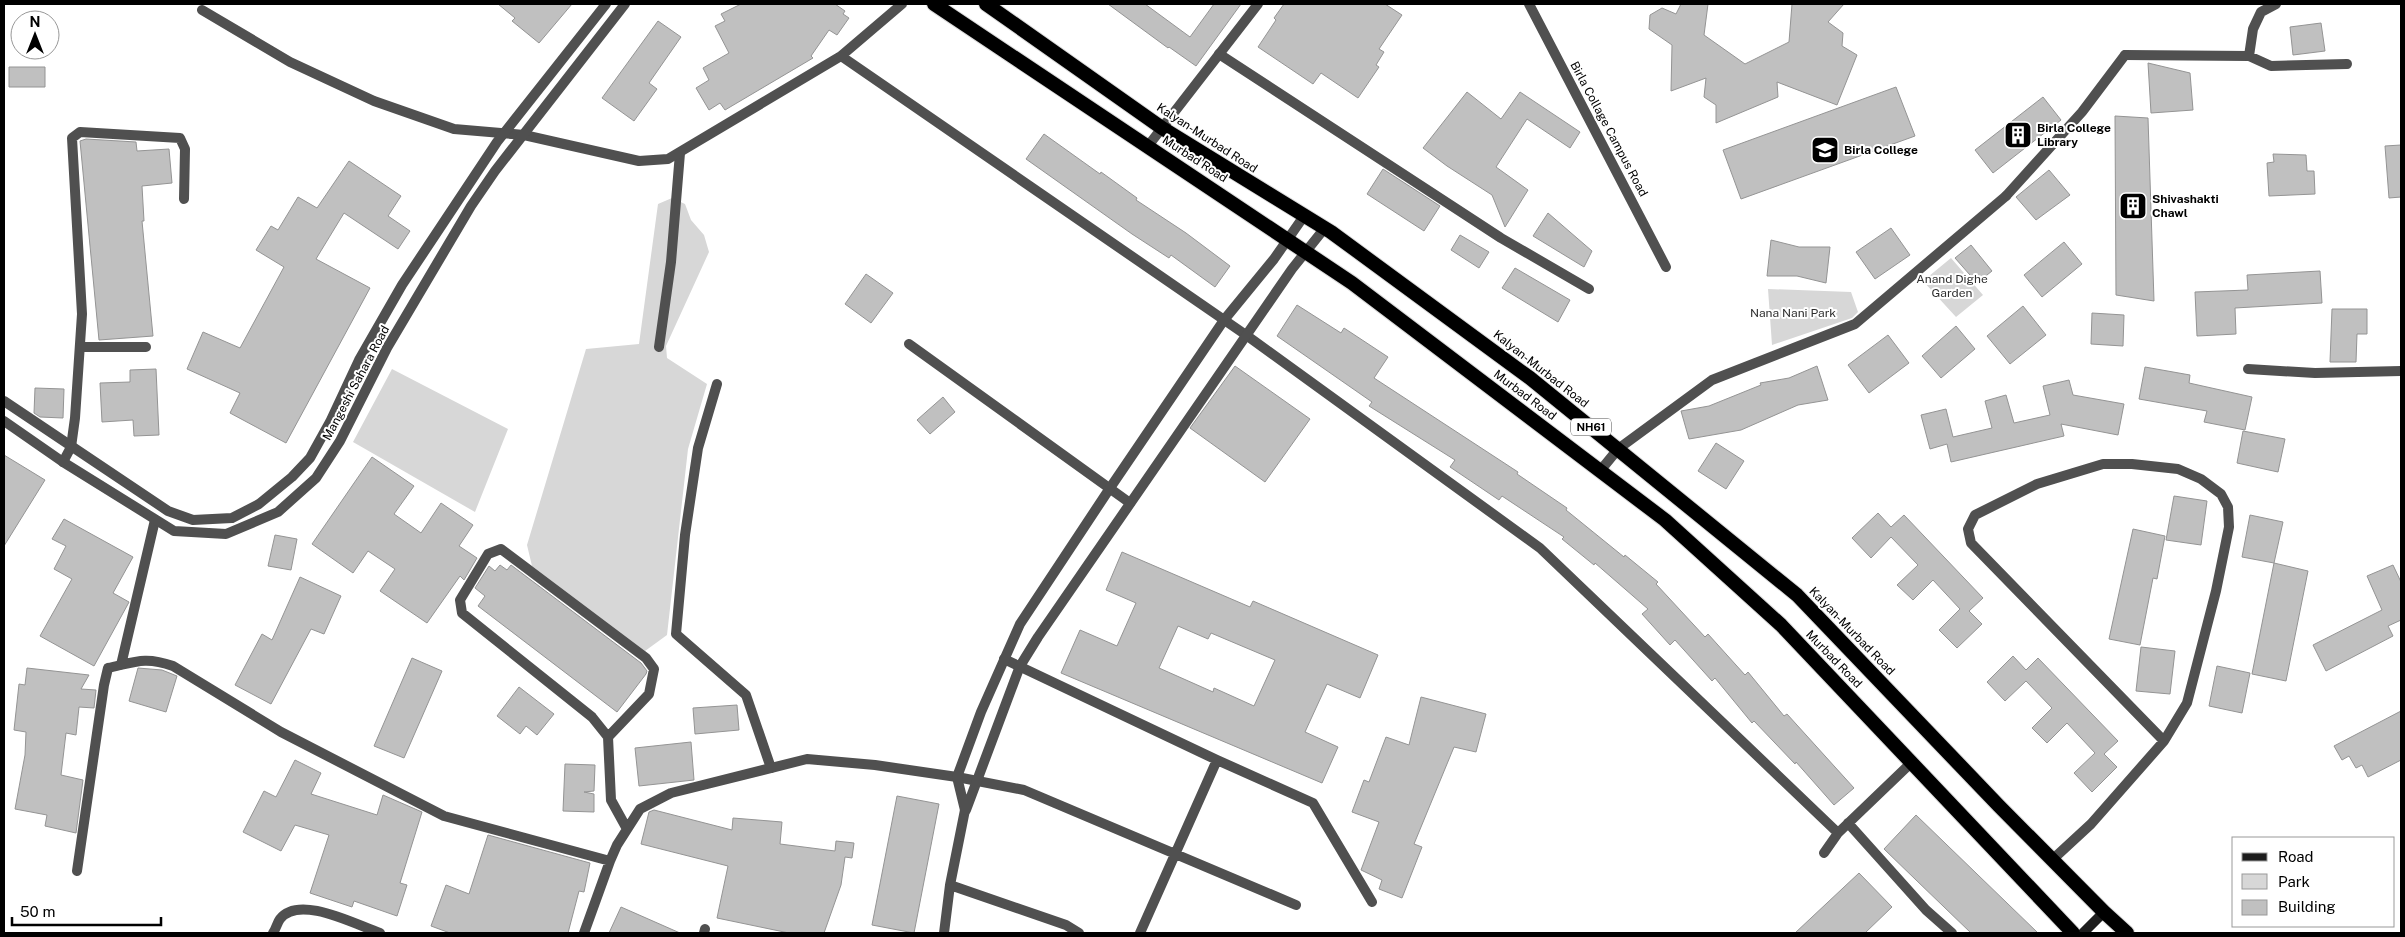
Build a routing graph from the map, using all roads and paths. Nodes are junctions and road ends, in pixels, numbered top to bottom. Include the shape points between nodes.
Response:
1 (606, 4) edge
2 (625, 4) edge
3 (902, 4) edge
4 (934, 4) edge
5 (986, 4) edge
6 (1258, 4) edge
7 (1529, 4) edge
8 (2276, 4) edge
9 (202, 10) dead end
10 (1219, 54) junction
11 (841, 56) junction
12 (2249, 56) junction
13 (2347, 64) dead end
14 (1162, 128) junction
15 (504, 133) junction
16 (524, 135) junction
17 (1148, 146) junction
18 (680, 153) junction
19 (184, 199) dead end
20 (1304, 216) junction
21 (1324, 229) junction
22 (1289, 239) junction
23 (1306, 252) junction
24 (1666, 267) dead end
25 (1589, 289) dead end
26 (1224, 320) junction
27 (1246, 335) junction
28 (909, 344) dead end
29 (146, 346) dead end
30 (659, 346) dead end
31 (80, 347) junction
32 (2248, 369) dead end
33 (2401, 371) edge
34 (717, 384) dead end
35 (4, 401) edge
36 (4, 421) edge
37 (71, 447) junction
38 (1618, 449) junction
39 (63, 462) junction
40 (1600, 471) junction
41 (1110, 488) junction
42 (1130, 503) junction
43 (155, 520) junction
44 (1004, 659) junction
45 (121, 665) junction
46 (1020, 666) junction
47 (608, 737) junction
48 (2164, 741) junction
49 (1217, 760) junction
50 (1911, 763) junction
51 (771, 768) junction
52 (957, 777) junction
53 (977, 780) junction
54 (966, 810) junction
55 (1848, 823) junction
56 (627, 829) junction
57 (1838, 832) junction
58 (1824, 853) dead end
59 (1177, 855) junction
60 (2052, 860) junction
61 (610, 861) junction
62 (77, 871) dead end
63 (950, 885) junction
64 (1372, 902) dead end
65 (1296, 905) dead end
66 (2104, 912) junction
67 (274, 933) edge
68 (380, 933) edge
69 (584, 933) edge
70 (944, 933) edge
71 (1079, 933) edge
72 (1140, 933) edge
73 (1952, 933) edge
74 (2073, 933) edge
75 (2083, 933) edge
76 (2127, 933) edge

1 - 15 street, Mangeshi Sahara Road
2 - 16 street, Mangeshi Sahara Road
3 - 11 street
4 - 17 highway, Murbad Road / NH61
5 - 14 highway, Kalyan-Murbad Road / NH61
6 - 10 street
7 - 24 street, Birla Collage Campus Road
8 - 12 street via 2261,12 2253,29
9 - 15 street via 290,62 374,101 454,129
10 - 14 street
10 - 25 street via 1501,238
11 - 18 street
11 - 26 street
12 - 13 street via 2271,66
12 - 38 street via 2125,55 2082,112 2006,196 1855,324 1712,380
14 - 17 street
14 - 20 highway, Kalyan-Murbad Road / NH61
15 - 16 street
15 - 37 street, Mangeshi Sahara Road via 402,285 359,360 310,458 258,504 232,518 193,520 168,511
16 - 18 street via 639,160 668,159
16 - 43 street, Mangeshi Sahara Road via 494,171 471,206 387,348 340,441 316,478 278,512 226,534 174,531
17 - 22 highway, Murbad Road / NH61
18 - 30 street via 672,262
19 - 31 street via 185,149 180,138 80,132 72,138 82,286
20 - 21 highway, Kalyan-Murbad Road / NH61
20 - 22 street
21 - 23 street
21 - 38 highway, Kalyan-Murbad Road / NH61 via 1530,378
22 - 23 highway, Murbad Road / NH61
22 - 26 street
23 - 27 street
23 - 40 highway, Murbad Road / NH61 via 1352,283
26 - 27 street
26 - 41 street
27 - 42 street
27 - 57 street via 1540,548
28 - 41 street
29 - 31 street
31 - 37 street
32 - 33 street via 2315,373
34 - 51 street via 698,448 685,534 676,634 746,695
35 - 37 street, Mangeshi Sahara Road
36 - 39 street, Mangeshi Sahara Road
37 - 39 street
38 - 40 street
38 - 60 highway, Kalyan-Murbad Road / NH61 via 1797,595
39 - 43 street, Mangeshi Sahara Road
40 - 50 highway, Murbad Road / NH61 via 1665,520 1781,625
41 - 42 street
41 - 44 street via 1020,624
42 - 46 street
43 - 45 street
44 - 46 street
44 - 52 street via 980,712
45 - 61 street via 155,659 173,666 281,732 444,816
45 - 62 street via 108,668 104,685
46 - 49 street
46 - 53 street
47 - 47 street via 592,716 462,613 460,600 488,554 501,549 646,658 654,669 649,694
47 - 56 street via 611,800
48 - 48 street via 1971,543 1968,529 1975,515 2037,484 2103,464 2178,469 2221,494 2228,507 2229,527 2210,619 2187,703
48 - 60 street via 2091,824
49 - 59 street
49 - 64 street via 1313,803
50 - 55 street
50 - 74 highway, Murbad Road / NH61
51 - 52 street via 807,760 875,765
51 - 56 street via 672,793 640,809
52 - 53 street
52 - 54 street
53 - 54 street
53 - 59 street via 1024,790
54 - 63 street
55 - 57 street
55 - 73 street via 1926,910
56 - 61 street
57 - 58 street
59 - 65 street
59 - 72 street
60 - 66 highway, Kalyan-Murbad Road / NH61
61 - 69 street
63 - 70 street
63 - 71 street via 1066,925
66 - 75 main road
66 - 76 highway, Kalyan-Murbad Road / NH61
67 - 68 street via 280,918 292,910 310,908

